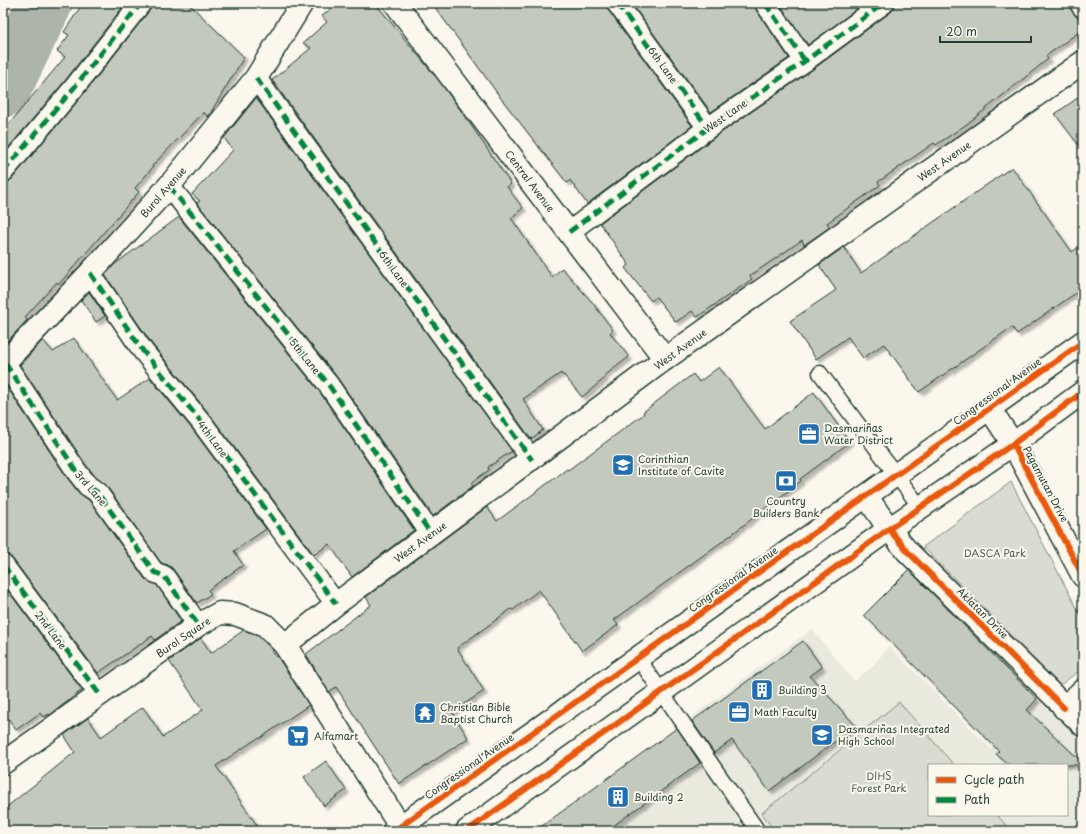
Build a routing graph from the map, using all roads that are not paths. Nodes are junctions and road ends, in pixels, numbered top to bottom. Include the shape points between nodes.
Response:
1 (140, 3) edge
2 (302, 3) edge
3 (395, 3) edge
4 (617, 3) edge
5 (766, 3) edge
6 (884, 3) edge
7 (1081, 3) edge
8 (1083, 6) edge
9 (805, 61) junction
10 (1083, 62) edge
11 (256, 78) junction
12 (708, 128) junction
13 (3, 172) edge
14 (169, 186) junction
15 (569, 232) junction
16 (90, 273) junction
17 (1083, 342) edge
18 (665, 359) junction
19 (4, 364) edge
20 (820, 373) dead end
21 (1083, 392) edge
22 (990, 409) junction
23 (1013, 444) junction
24 (532, 460) junction
25 (897, 475) junction
26 (867, 497) junction
27 (920, 507) junction
28 (889, 529) junction
29 (431, 534) junction
30 (3, 565) edge
31 (1083, 576) edge
32 (336, 604) junction
33 (198, 624) junction
34 (285, 645) junction
35 (638, 658) junction
36 (1083, 690) edge
37 (662, 692) junction
38 (100, 695) junction
39 (1064, 708) junction
40 (1083, 725) edge
41 (3, 763) edge
42 (399, 830) edge
43 (467, 831) edge
44 (758, 831) edge

1 - 13 street via 73,89
2 - 11 street, Burol Avenue
3 - 15 street, Central Avenue
4 - 12 street, 6th Lane
5 - 9 street
6 - 9 street, West Lane
7 - 8 street
9 - 12 street, West Lane
10 - 18 street, West Avenue
11 - 14 street, Burol Avenue
11 - 24 street, 6th Lane
12 - 15 street, West Lane
14 - 16 street, Burol Avenue
14 - 29 street, 5th Lane via 328,384
15 - 18 street, Central Avenue
16 - 19 street, Burol Avenue
16 - 32 street, 4th Lane via 143,351 202,423
17 - 22 street, Congressional Avenue
18 - 24 street, West Avenue
19 - 33 street, 3rd Lane via 77,472 88,486 97,492 154,572 164,576
20 - 25 lane
21 - 23 street
22 - 23 street, Pagamutan Drive
22 - 25 street, Congressional Avenue
23 - 27 street
23 - 31 street, Pagamutan Drive
24 - 29 street, West Avenue
25 - 26 street, Congressional Avenue
25 - 27 lane
26 - 28 street, Aklatan Drive
26 - 35 street, Congressional Avenue
27 - 28 street
28 - 37 street
28 - 39 street, Aklatan Drive via 907,551
29 - 32 street, West Avenue
30 - 38 street, 2nd Lane
32 - 34 street, West Avenue
33 - 34 street, Burol Square via 220,613 235,614 265,625
33 - 38 street, Burol Square
34 - 42 street, Burol Square
35 - 37 lane
35 - 42 street, Congressional Avenue
36 - 39 street
37 - 43 street
37 - 44 lane
38 - 41 street, Burol Square
39 - 40 street, Aklatan Drive

